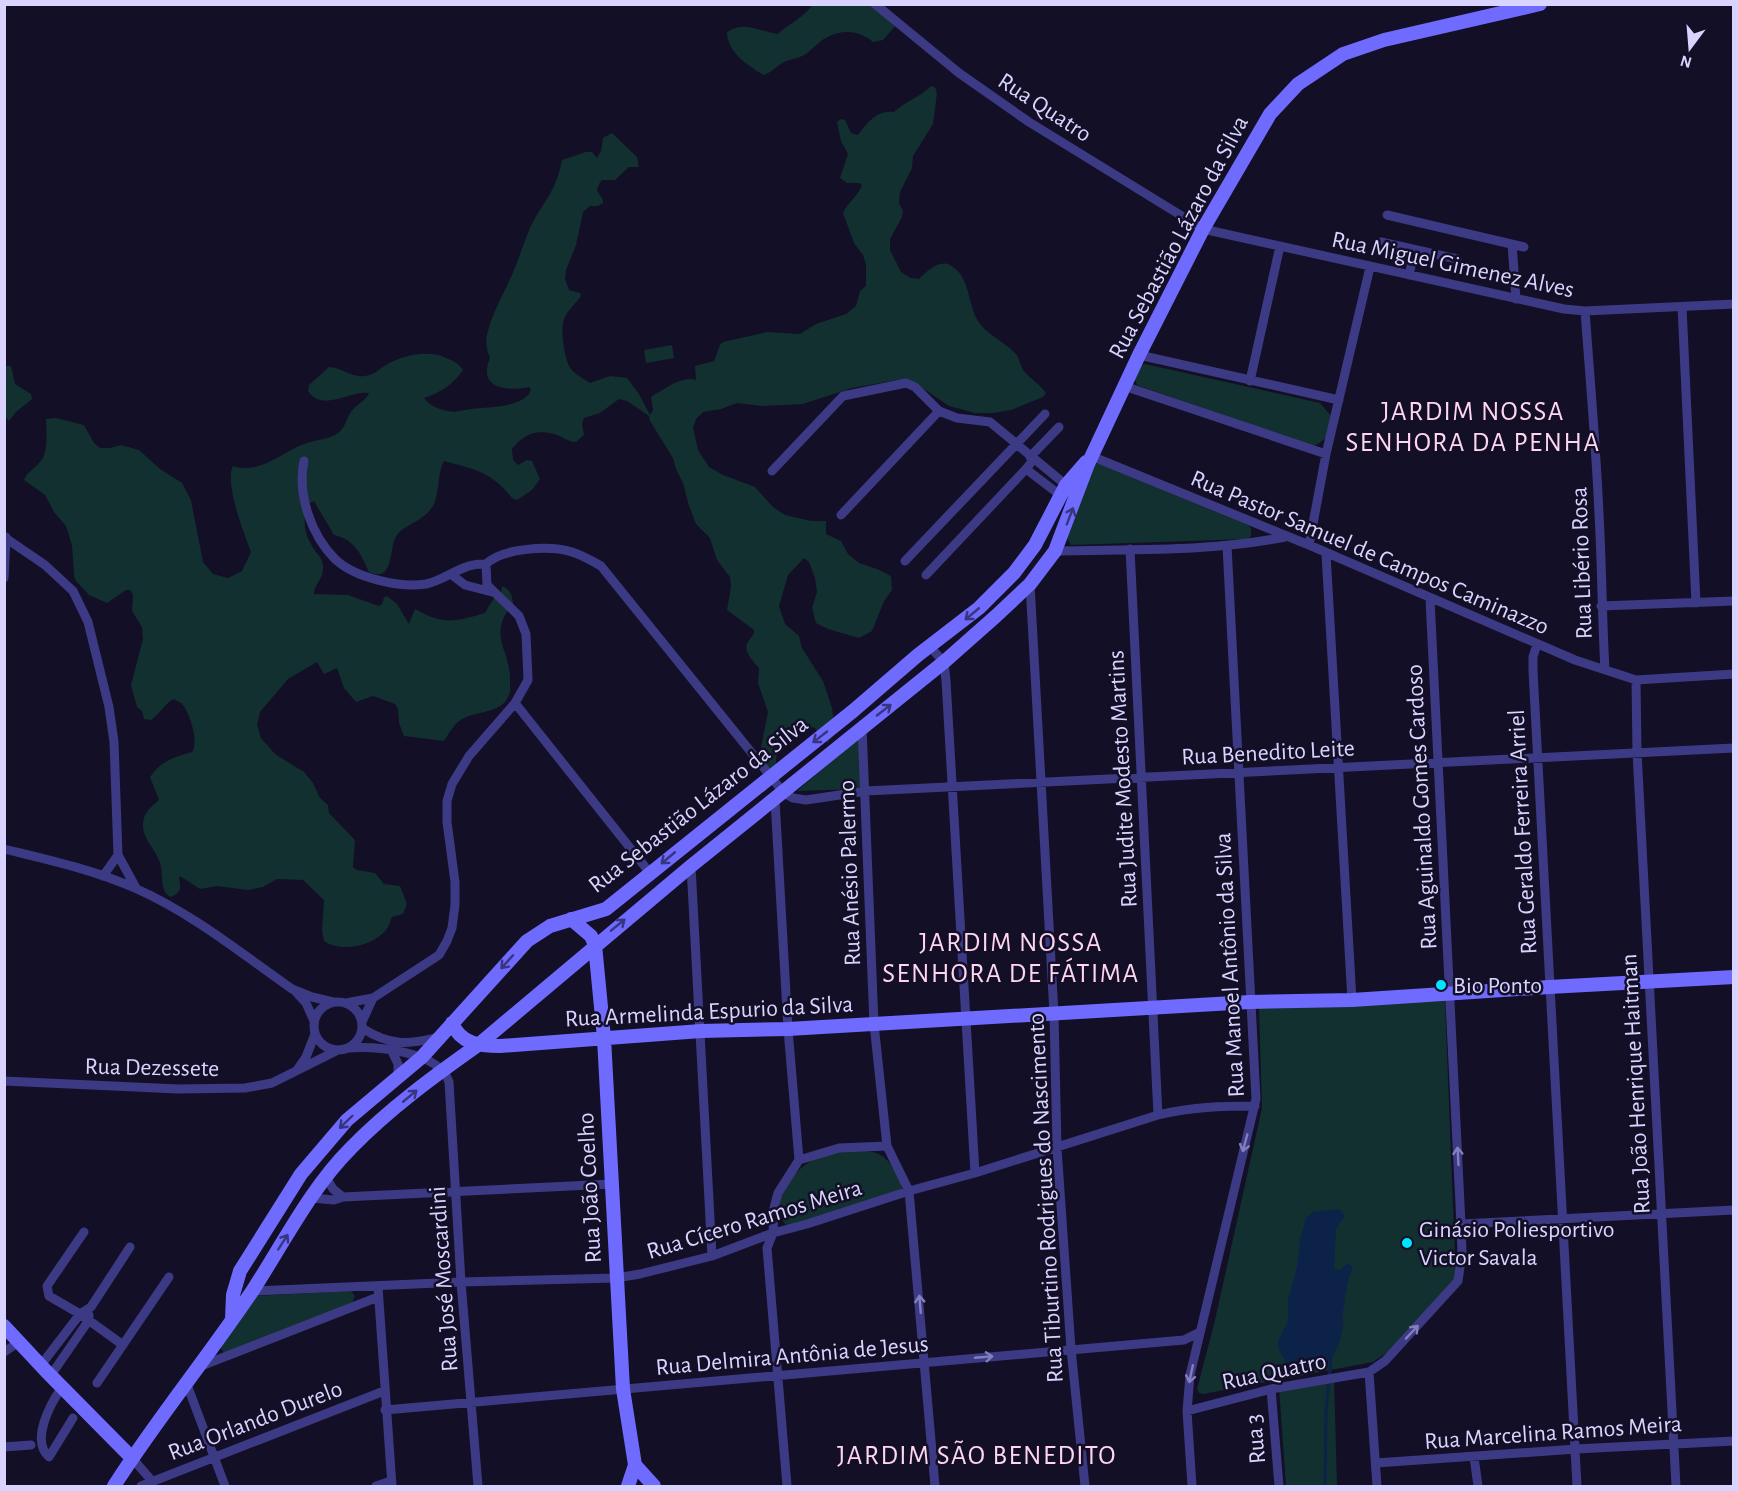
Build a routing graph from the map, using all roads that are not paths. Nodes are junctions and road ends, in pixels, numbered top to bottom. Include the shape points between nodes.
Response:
1 (875, 4) edge
2 (1540, 4) edge
3 (1388, 215) dead end
4 (1203, 229) junction
5 (1381, 242) dead end
6 (1512, 244) junction
7 (1280, 246) junction
8 (1524, 247) dead end
9 (1415, 250) junction
10 (1457, 260) dead end
11 (1370, 267) junction
12 (1409, 275) junction
13 (1516, 299) junction
14 (1734, 304) edge
15 (1682, 307) junction
16 (1585, 311) junction
17 (1139, 355) junction
18 (1250, 381) junction
19 (1124, 386) junction
20 (1339, 400) junction
21 (939, 411) junction
22 (1045, 414) dead end
23 (1059, 427) dead end
24 (1016, 445) junction
25 (1326, 454) junction
26 (1032, 458) junction
27 (1089, 460) junction
28 (304, 462) dead end
29 (1026, 468) junction
30 (772, 471) dead end
31 (1063, 490) junction
32 (841, 515) dead end
33 (5, 537) edge
34 (1286, 537) junction
35 (1309, 545) junction
36 (1227, 546) junction
37 (1130, 549) junction
38 (1055, 551) junction
39 (1326, 554) junction
40 (905, 561) dead end
41 (486, 564) junction
42 (452, 575) junction
43 (926, 576) dead end
44 (4, 578) edge
45 (1030, 584) junction
46 (492, 592) junction
47 (1430, 599) junction
48 (1734, 601) edge
49 (1696, 603) junction
50 (1601, 606) junction
51 (1537, 644) junction
52 (930, 647) junction
53 (944, 662) junction
54 (1605, 670) junction
55 (1734, 674) edge
56 (1636, 680) junction
57 (515, 703) junction
58 (862, 727) junction
59 (1734, 748) edge
60 (1637, 752) junction
61 (1538, 758) junction
62 (1439, 764) junction
63 (1339, 768) junction
64 (1240, 773) junction
65 (774, 774) junction
66 (1142, 778) junction
67 (1042, 783) junction
68 (954, 786) junction
69 (866, 791) junction
70 (783, 794) junction
71 (4, 849) edge
72 (118, 855) junction
73 (691, 866) junction
74 (650, 873) junction
75 (103, 876) junction
76 (136, 888) junction
77 (571, 919) junction
78 (595, 945) junction
79 (1734, 977) edge
80 (1650, 983) junction
81 (1550, 987) junction
82 (292, 989) junction
83 (1450, 995) junction
84 (373, 998) junction
85 (1352, 1000) junction
86 (333, 1002) junction
87 (1250, 1002) junction
88 (346, 1003) junction
89 (1153, 1008) junction
90 (1054, 1014) junction
91 (966, 1019) junction
92 (314, 1021) junction
93 (452, 1023) junction
94 (874, 1024) junction
95 (362, 1025) junction
96 (501, 1025) junction
97 (788, 1029) junction
98 (701, 1031) junction
99 (315, 1034) junction
100 (439, 1037) junction
101 (604, 1038) junction
102 (514, 1044) junction
103 (478, 1045) junction
104 (348, 1048) junction
105 (338, 1050) junction
106 (392, 1052) junction
107 (422, 1057) junction
108 (443, 1070) junction
109 (296, 1072) junction
110 (398, 1079) junction
111 (4, 1081) edge
112 (1255, 1106) junction
113 (1158, 1115) junction
114 (887, 1146) junction
115 (1057, 1148) junction
116 (798, 1160) junction
117 (975, 1173) junction
118 (326, 1177) junction
119 (612, 1184) junction
120 (456, 1190) junction
121 (909, 1191) junction
122 (343, 1197) junction
123 (312, 1198) junction
124 (1734, 1210) edge
125 (1660, 1215) junction
126 (1563, 1218) junction
127 (1461, 1224) junction
128 (84, 1232) dead end
129 (773, 1233) junction
130 (130, 1248) dead end
131 (712, 1256) junction
132 (169, 1277) dead end
133 (616, 1278) junction
134 (461, 1282) junction
135 (378, 1287) junction
136 (252, 1291) junction
137 (378, 1297) junction
138 (84, 1317) junction
139 (232, 1319) junction
140 (6, 1330) edge
141 (1200, 1332) junction
142 (19, 1342) junction
143 (123, 1345) junction
144 (1071, 1349) junction
145 (4, 1352) edge
146 (925, 1362) junction
147 (198, 1367) junction
148 (46, 1370) junction
149 (1369, 1372) junction
150 (777, 1377) junction
151 (186, 1382) junction
152 (97, 1383) dead end
153 (62, 1387) junction
154 (623, 1389) junction
155 (1271, 1389) junction
156 (384, 1392) junction
157 (471, 1403) junction
158 (385, 1410) junction
159 (1187, 1411) junction
160 (73, 1418) dead end
161 (1734, 1441) edge
162 (1674, 1444) junction
163 (31, 1445) dead end
164 (4, 1447) edge
165 (1576, 1449) junction
166 (1474, 1456) junction
167 (214, 1457) junction
168 (132, 1458) junction
169 (1376, 1463) junction
170 (635, 1465) junction
171 (152, 1481) junction
172 (392, 1484) edge
173 (1192, 1484) edge
174 (114, 1486) edge
175 (141, 1486) edge
176 (225, 1486) edge
177 (376, 1486) edge
178 (478, 1486) edge
179 (628, 1486) edge
180 (654, 1486) edge
181 (787, 1486) edge
182 (935, 1486) edge
183 (1085, 1486) edge
184 (1182, 1486) edge
185 (1279, 1486) edge
186 (1377, 1486) edge
187 (1478, 1486) edge
188 (1577, 1486) edge
189 (1676, 1486) edge

1 - 4 street, Rua Quatro via 959,73 1029,122
2 - 4 street, Rua Sebastião Lázaro da Silva via 1384,40 1343,54 1298,84 1270,114
3 - 6 street
4 - 7 street, Rua Miguel Gimenez Alves
4 - 17 street, Rua Sebastião Lázaro da Silva
5 - 9 street
6 - 8 street
6 - 13 street
7 - 11 street, Rua Miguel Gimenez Alves
7 - 18 street
9 - 10 street
9 - 12 street
11 - 12 street, Rua Miguel Gimenez Alves
11 - 20 street
12 - 13 street, Rua Miguel Gimenez Alves
13 - 16 street, Rua Miguel Gimenez Alves
14 - 15 street, Rua Miguel Gimenez Alves
15 - 16 street, Rua Miguel Gimenez Alves
15 - 49 street
16 - 50 street, Rua Libério Rosa via 1602,566
17 - 18 street
17 - 19 street, Rua Sebastião Lázaro da Silva
18 - 20 street
19 - 25 street
19 - 27 street, Rua Sebastião Lázaro da Silva
20 - 25 street
21 - 24 street via 957,418 990,422
21 - 30 street via 915,387 906,384 843,396
21 - 32 street
22 - 24 street
23 - 26 street
24 - 26 street
24 - 40 street
25 - 35 street
26 - 29 street
26 - 31 street
27 - 31 street, Rua Sebastião Lázaro da Silva
27 - 34 street, Rua Pastor Samuel de Campos Caminazzo
38 -> 27 street, Rua Sebastião Lázaro da Silva
28 - 42 street via 302,491 314,531 335,559 360,575 392,584 426,584
29 - 31 street
29 - 43 street
31 -> 52 street, Rua Sebastião Lázaro da Silva via 1035,545 1014,573 970,616
33 - 44 street
33 - 72 street via 73,591 87,622 114,742
34 - 35 street, Rua Pastor Samuel de Campos Caminazzo
34 - 36 street
35 - 39 street, Rua Pastor Samuel de Campos Caminazzo
36 - 37 street
36 - 64 street, Rua Manoel Antônio da Silva
37 - 38 street
37 - 66 street, Rua Judite Modesto Martins
38 - 45 street, Rua Sebastião Lázaro da Silva
39 - 47 street, Rua Pastor Samuel de Campos Caminazzo
39 - 63 street
41 - 42 street via 472,565
41 - 46 street via 487,585
41 - 65 street via 507,552 556,549 573,552 601,566
42 - 46 street via 465,585
45 - 53 street, Rua Sebastião Lázaro da Silva
45 - 67 street, Rua Tiburtino Rodrigues do Nascimento
46 - 57 street via 519,616 526,634 528,680
47 - 51 street, Rua Pastor Samuel de Campos Caminazzo
47 - 62 street, Rua Aguinaldo Gomes Cardoso
48 - 49 street
49 - 50 street
50 - 54 street, Rua Libério Rosa
51 - 54 street, Rua Pastor Samuel de Campos Caminazzo
51 - 61 street, Rua Geraldo Ferreira Arriel via 1533,664
52 - 53 street
52 -> 65 street, Rua Sebastião Lázaro da Silva
58 -> 53 street, Rua Sebastião Lázaro da Silva
53 - 68 street
54 - 56 street, Rua Pastor Samuel de Campos Caminazzo
55 - 56 street
56 - 60 street, Rua João Henrique Haitman
57 - 74 street
57 - 84 street via 469,756 447,801 455,905 447,941 439,955
58 - 69 street, Rua Anésio Palermo
58 - 70 street, Rua Sebastião Lázaro da Silva
59 - 60 street, Rua Benedito Leite
60 - 61 street, Rua Benedito Leite
60 - 80 street, Rua João Henrique Haitman
61 - 62 street, Rua Benedito Leite
61 - 81 street, Rua Geraldo Ferreira Arriel
62 - 63 street, Rua Benedito Leite
62 - 83 street, Rua Aguinaldo Gomes Cardoso
63 - 64 street, Rua Benedito Leite
63 - 85 street
64 - 66 street, Rua Benedito Leite
64 - 87 street, Rua Manoel Antônio da Silva
65 - 70 street
65 -> 74 street, Rua Sebastião Lázaro da Silva
66 - 67 street, Rua Benedito Leite
66 - 89 street, Rua Judite Modesto Martins
67 - 68 street, Rua Benedito Leite
67 - 90 street, Rua Tiburtino Rodrigues do Nascimento
68 - 69 street, Rua Benedito Leite
68 - 91 street
69 - 70 street, Rua Benedito Leite via 806,800
69 - 94 street, Rua Anésio Palermo
70 - 73 street, Rua Sebastião Lázaro da Silva
70 - 97 street
71 - 75 street
72 - 75 street
72 - 76 street
78 -> 73 street, Rua Sebastião Lázaro da Silva
73 - 98 street
74 - 77 street, Rua Sebastião Lázaro da Silva via 606,909
75 - 76 street
76 - 82 street via 176,909
77 - 78 street via 591,936
77 -> 93 street, Rua Sebastião Lázaro da Silva via 550,926 527,941
78 - 96 street, Rua Sebastião Lázaro da Silva
78 - 101 street, Rua João Coelho
79 - 80 street, Rua Armelinda Espurio da Silva
80 - 81 street, Rua Armelinda Espurio da Silva
80 - 125 street, Rua João Henrique Haitman
81 - 83 street, Rua Armelinda Espurio da Silva
81 - 126 street, Rua Geraldo Ferreira Arriel
82 - 86 street
82 - 92 street via 306,1003
83 - 85 street, Rua Armelinda Espurio da Silva
127 -> 83 street, Rua Aguinaldo Gomes Cardoso
84 - 88 street
84 - 95 street
85 - 87 street, Rua Armelinda Espurio da Silva
86 - 88 street
86 - 92 street via 320,1009
87 - 89 street, Rua Armelinda Espurio da Silva
87 - 112 street, Rua Manoel Antônio da Silva
88 - 95 street via 357,1010
89 - 90 street, Rua Armelinda Espurio da Silva
89 - 113 street, Rua Judite Modesto Martins
90 - 91 street, Rua Armelinda Espurio da Silva
90 - 115 street, Rua Tiburtino Rodrigues do Nascimento
91 - 94 street, Rua Armelinda Espurio da Silva
91 - 117 street
92 - 99 street
93 - 100 street, Rua Sebastião Lázaro da Silva
93 - 103 street via 462,1038
94 - 97 street, Rua Armelinda Espurio da Silva
94 - 114 street, Rua Anésio Palermo
95 - 100 street via 374,1036 392,1042
95 - 104 street via 358,1040
96 - 102 street via 506,1039
96 - 103 street, Rua Sebastião Lázaro da Silva
97 - 98 street, Rua Armelinda Espurio da Silva
97 - 116 street
98 - 101 street, Rua Armelinda Espurio da Silva
98 - 131 street
99 - 105 street via 324,1046
99 - 109 street
100 - 107 street, Rua Sebastião Lázaro da Silva
101 - 102 street, Rua Armelinda Espurio da Silva
101 - 119 street, Rua João Coelho
102 - 103 street, Rua Armelinda Espurio da Silva
103 - 108 street, Rua Sebastião Lázaro da Silva
104 - 105 street
104 - 106 street
105 - 109 street, Rua Dezessete
106 - 107 street
106 - 110 street via 398,1064
107 - 108 street
107 - 110 street, Rua Sebastião Lázaro da Silva
118 -> 108 street, Rua Sebastião Lázaro da Silva via 365,1134
108 - 120 street, Rua José Moscardini via 449,1082
109 - 111 street, Rua Dezessete via 272,1083 208,1090
110 -> 139 street, Rua Sebastião Lázaro da Silva via 347,1120 301,1174 240,1271
112 - 113 street, Rua Cícero Ramos Meira via 1184,1109
112 -> 141 street, Rua Manoel Antônio da Silva
113 - 115 street, Rua Cícero Ramos Meira
114 - 116 street, Rua Cícero Ramos Meira via 839,1148
114 - 121 street, Rua Anésio Palermo
115 - 117 street, Rua Cícero Ramos Meira
115 - 144 street, Rua Tiburtino Rodrigues do Nascimento
116 - 129 street via 778,1193
117 - 121 street, Rua Cícero Ramos Meira
118 - 122 street
118 - 123 street, Rua Sebastião Lázaro da Silva
119 - 120 street
119 - 133 street, Rua João Coelho
120 - 122 street
120 - 134 street, Rua José Moscardini
121 - 129 street, Rua Cícero Ramos Meira
146 -> 121 street
122 - 123 street
136 -> 123 street, Rua Sebastião Lázaro da Silva
124 - 125 street
125 - 126 street
125 - 162 street, Rua João Henrique Haitman
126 - 127 street
126 - 165 street, Rua Geraldo Ferreira Arriel
149 -> 127 street, Rua Aguinaldo Gomes Cardoso via 1385,1361 1458,1281
128 - 138 street via 47,1286 49,1296
129 - 131 street, Rua Cícero Ramos Meira
129 - 150 street via 767,1248
130 - 138 street
131 - 133 street, Rua Cícero Ramos Meira
132 - 143 street
133 - 134 street, Rua Cícero Ramos Meira
133 - 154 street, Rua João Coelho
134 - 135 street, Rua Cícero Ramos Meira
134 - 157 street, Rua José Moscardini
135 - 136 street, Rua Cícero Ramos Meira
135 - 137 street
136 - 139 street, Rua Sebastião Lázaro da Silva
137 - 147 street
137 - 156 street
138 - 143 street
138 - 148 street
139 - 147 street, Rua Sebastião Lázaro da Silva
140 - 142 street
141 - 144 street, Rua Delmira Antônia de Jesus via 1184,1340
141 -> 159 street, Rua Manoel Antônio da Silva
142 - 145 street
142 - 148 street
143 - 152 street
146 -> 144 street, Rua Delmira Antônia de Jesus
144 - 183 street, Rua Tiburtino Rodrigues do Nascimento
146 - 150 street, Rua Delmira Antônia de Jesus
146 - 182 street
147 - 151 street, Rua Sebastião Lázaro da Silva
148 - 153 street
149 - 155 street, Rua Quatro
149 - 169 street
150 - 154 street, Rua Delmira Antônia de Jesus
150 - 181 street
151 - 167 street
151 - 168 street, Rua Sebastião Lázaro da Silva
153 - 160 street via 50,1405 42,1432 43,1449 49,1457
153 - 168 street
154 - 157 street, Rua Delmira Antônia de Jesus
154 - 170 street, Rua João Coelho
155 - 159 street, Rua Quatro
155 - 185 street, Rua 3
156 - 158 street
156 - 167 street, Rua Orlando Durelo
157 - 158 street, Rua Delmira Antônia de Jesus
157 - 178 street, Rua José Moscardini
158 - 172 street
159 - 173 street, Rua Manoel Antônio da Silva
161 - 162 street, Rua Marcelina Ramos Meira
162 - 165 street, Rua Marcelina Ramos Meira
162 - 189 street, Rua João Henrique Haitman
163 - 164 street
165 - 166 street, Rua Marcelina Ramos Meira
165 - 188 street, Rua Geraldo Ferreira Arriel
166 - 169 street, Rua Marcelina Ramos Meira
166 - 187 street
167 - 171 street, Rua Orlando Durelo
167 - 176 street
168 - 171 street
168 - 174 street, Rua Sebastião Lázaro da Silva
169 - 186 street
170 - 179 street, Rua João Coelho
170 - 180 street
171 - 175 street, Rua Orlando Durelo
172 - 177 street
173 - 184 street

